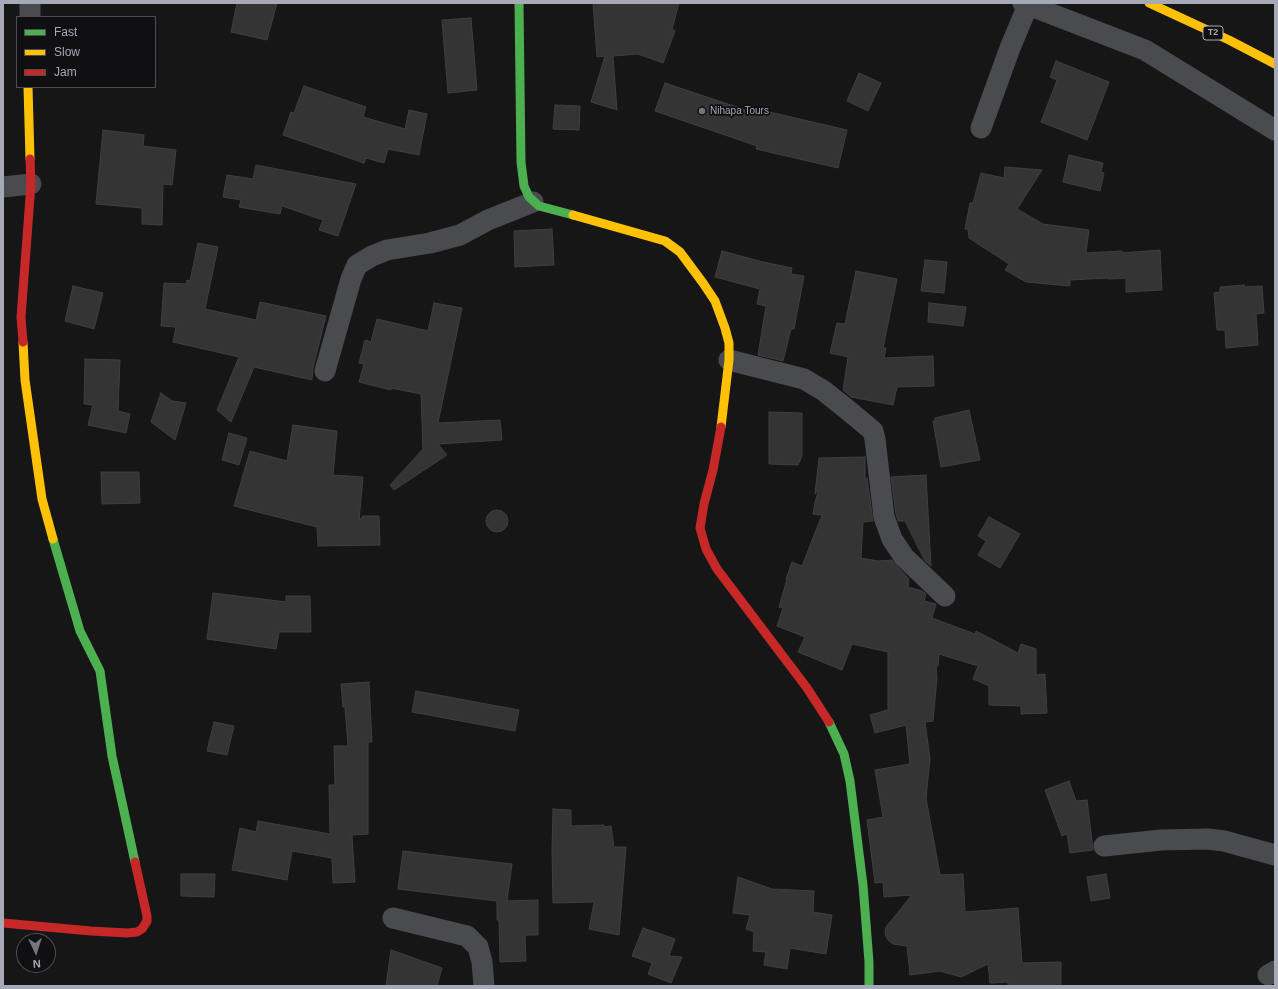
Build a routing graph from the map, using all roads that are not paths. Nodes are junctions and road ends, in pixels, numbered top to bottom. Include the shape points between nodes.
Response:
1 (30, 3) edge
2 (518, 3) edge
3 (1149, 3) edge
4 (1026, 4) edge
5 (30, 16) edge
6 (1275, 64) edge
7 (28, 88) edge
8 (980, 128) dead end
9 (1275, 130) edge
10 (31, 184) junction
11 (3, 187) edge
12 (533, 202) junction
13 (729, 360) junction
14 (325, 371) dead end
15 (945, 596) dead end
16 (1104, 846) dead end
17 (1275, 855) edge
18 (393, 918) dead end
19 (3, 923) edge
20 (484, 986) edge
21 (869, 986) edge

1 - 5 street
2 - 12 main road via 521,162 525,189
3 - 6 main road, T2
4 - 8 street
4 - 9 street via 1145,50
7 - 10 main road
10 - 11 street
10 - 19 main road via 21,317 26,388 42,500 80,631 100,671 112,756 147,921 137,932 127,933
12 - 13 main road via 539,206 665,241 680,252 715,301 729,343
12 - 14 street via 488,220 460,235 387,250 357,265
13 - 15 street via 804,379 834,399 873,431 884,517 892,539 904,557
13 - 21 main road via 722,420 700,528 706,549 717,569 807,688 829,722 844,754 850,781 863,886 870,962
16 - 17 street via 1162,840 1208,839
18 - 20 street via 467,936 478,947

